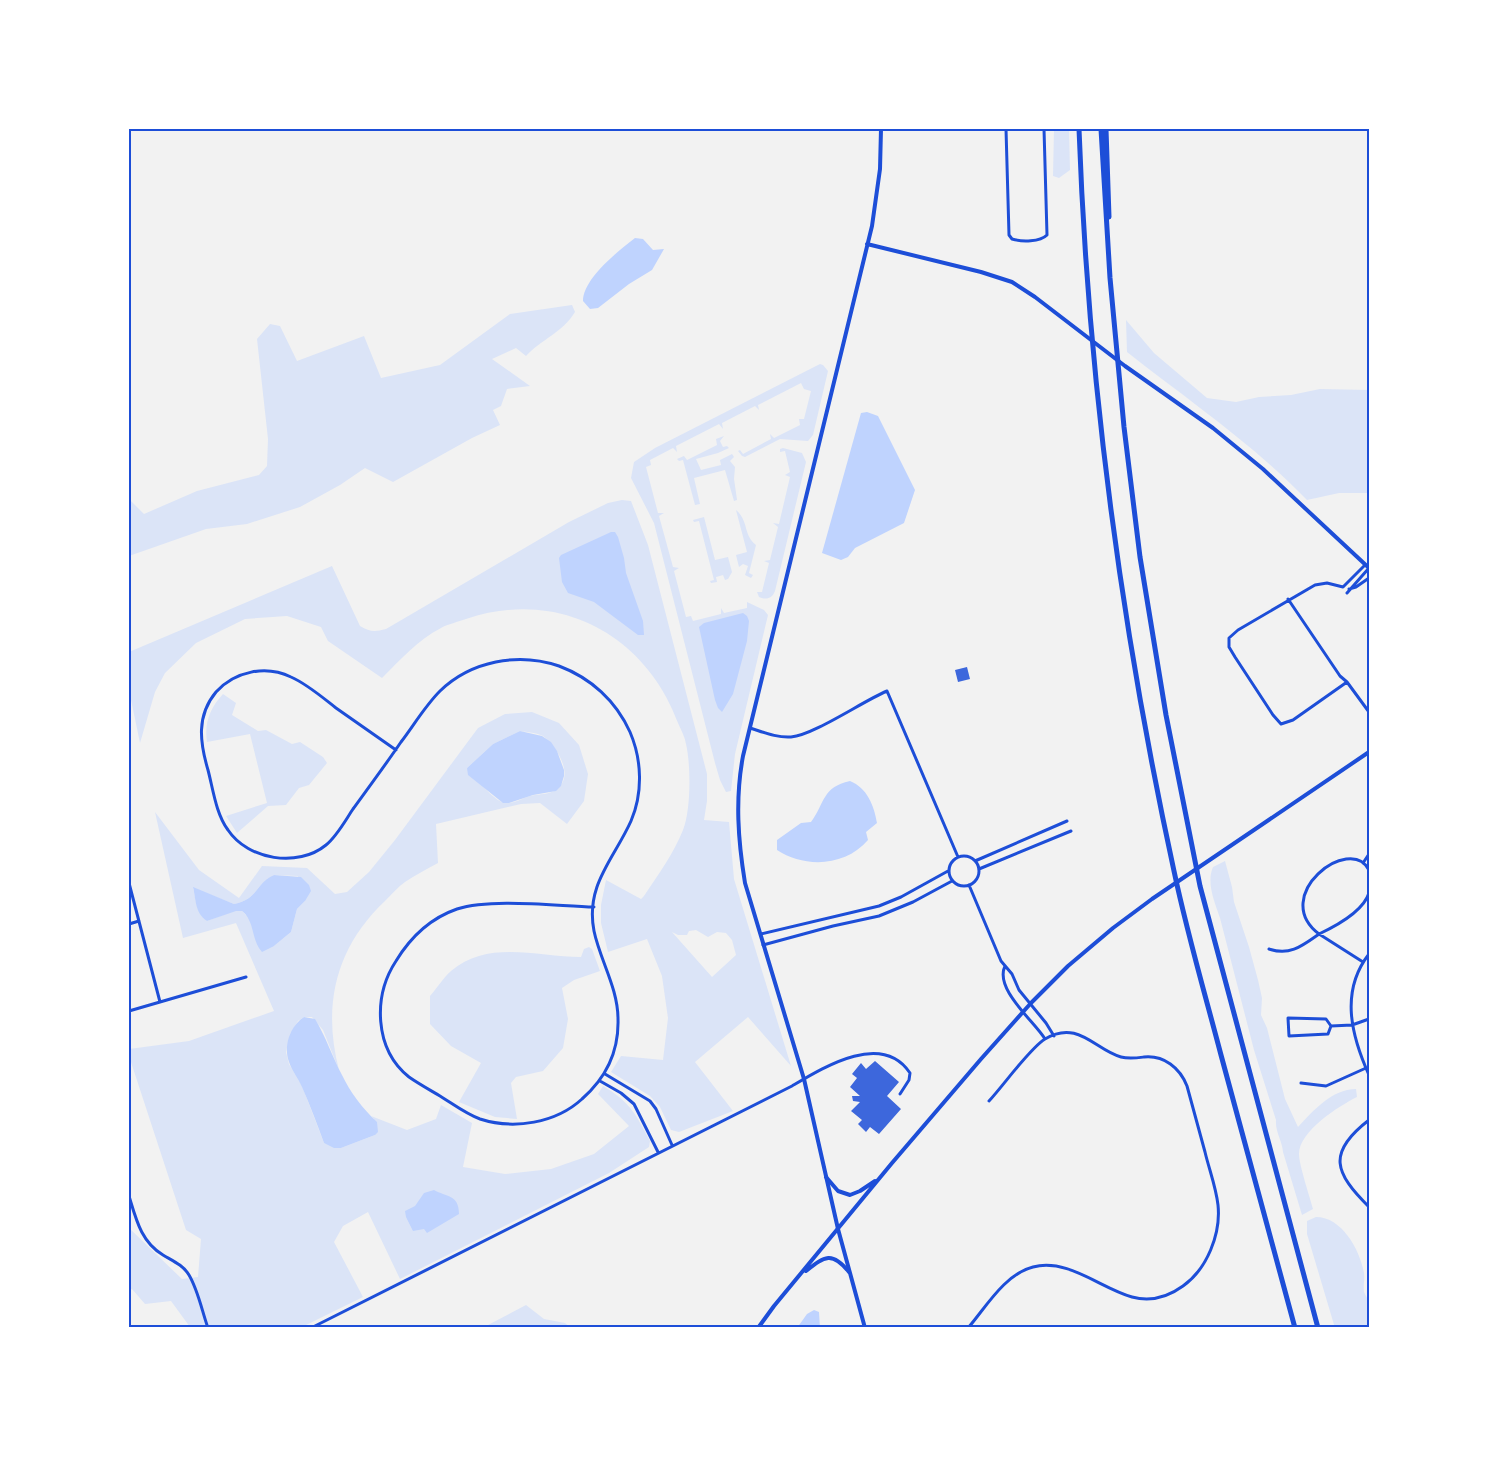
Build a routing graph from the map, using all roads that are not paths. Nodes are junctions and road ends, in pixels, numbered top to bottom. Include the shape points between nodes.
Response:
1 (881, 129) edge
2 (1005, 129) edge
3 (1013, 129) edge
4 (1044, 129) edge
5 (1079, 129) edge
6 (1101, 129) edge
7 (1106, 129) edge
8 (867, 244) junction
9 (1110, 278) junction
10 (1368, 567) edge
11 (1369, 578) edge
12 (1288, 599) junction
13 (1347, 682) junction
14 (1369, 712) edge
15 (750, 728) junction
16 (396, 750) junction
17 (1369, 752) edge
18 (1067, 821) dead end
19 (1071, 831) dead end
20 (1369, 854) edge
21 (958, 857) junction
22 (975, 861) junction
23 (1363, 863) junction
24 (979, 869) junction
25 (1369, 870) edge
26 (948, 871) junction
27 (952, 881) junction
28 (129, 883) edge
29 (969, 885) junction
30 (1369, 893) edge
31 (594, 907) junction
32 (139, 921) junction
33 (129, 924) edge
34 (1319, 934) junction
35 (760, 935) junction
36 (763, 945) junction
37 (1269, 949) dead end
38 (1369, 954) edge
39 (1363, 962) junction
40 (1005, 966) junction
41 (246, 977) dead end
42 (160, 1002) junction
43 (1031, 1003) junction
44 (129, 1011) edge
45 (1023, 1012) junction
46 (1369, 1019) edge
47 (1352, 1025) junction
48 (1331, 1026) junction
49 (1054, 1036) junction
50 (1045, 1039) junction
51 (1366, 1068) junction
52 (605, 1074) junction
53 (1369, 1075) edge
54 (804, 1079) junction
55 (600, 1081) junction
56 (1301, 1083) dead end
57 (900, 1094) dead end
58 (989, 1101) dead end
59 (1369, 1120) edge
60 (672, 1145) junction
61 (658, 1152) junction
62 (826, 1177) junction
63 (880, 1177) junction
64 (129, 1196) edge
65 (1369, 1207) edge
66 (134, 1213) junction
67 (129, 1214) edge
68 (838, 1229) junction
69 (849, 1272) junction
70 (800, 1275) junction
71 (208, 1328) edge
72 (311, 1328) edge
73 (758, 1328) edge
74 (864, 1328) edge
75 (968, 1328) edge
76 (1295, 1328) edge
77 (1318, 1328) edge

1 - 8 street via 878,194
2 - 3 street
2 - 4 street via 1009,235 1018,241 1047,235
5 - 76 highway via 1094,359 1129,634 1180,902
6 - 9 highway
7 - 9 highway
8 - 10 street via 999,277 1022,287 1238,447
8 - 15 street
9 - 77 highway via 1140,557 1193,855
10 - 11 street via 1348,591
10 - 12 street via 1343,587 1321,583
12 - 13 street
12 - 13 street via 1229,638 1234,657 1273,715 1281,724 1293,720
13 - 14 street
15 - 21 street via 793,736 887,691
15 - 35 street via 741,766 738,833 745,883
16 - 16 street via 325,846 301,856 269,857 253,852 228,831 202,747 202,719 217,692 241,674 279,673 298,681
16 - 31 street via 442,689 471,670 525,659 547,662 585,678 613,703 629,729 637,753 639,778 632,817 605,865
17 - 43 street via 1152,899 1088,948
18 - 22 street
19 - 24 street
20 - 23 street
21 - 22 street via 967,856
21 - 26 street via 950,863
22 - 24 street
23 - 25 street
23 - 34 street via 1342,859 1308,886 1304,914
24 - 29 street via 976,880
26 - 27 street
26 - 35 street via 879,906
27 - 29 street via 960,886
27 - 36 street via 879,916
28 - 32 street
29 - 40 street
30 - 34 street via 1360,908
31 - 52 street via 595,933 618,1013 616,1043
31 - 55 street via 495,904 466,907 445,915 416,935 402,951 390,970 380,1015 382,1033 398,1066 410,1078 483,1120 508,1124 547,1120 577,1104
32 - 33 street
32 - 42 street
34 - 37 street via 1290,952
34 - 39 street
35 - 36 street
36 - 54 street
38 - 39 street
39 - 47 street via 1352,989
40 - 43 street
40 - 45 street via 1003,978 1010,996
41 - 42 street
42 - 44 street
43 - 45 street
43 - 49 street
45 - 50 street
45 - 63 street
46 - 47 street
47 - 48 street
47 - 51 street
48 - 48 street via 1326,1019 1288,1018 1289,1036 1328,1035
49 - 50 street
49 - 75 street via 1081,1035 1125,1058 1157,1057 1181,1074 1216,1192 1216,1234 1194,1275 1169,1295 1132,1297 1059,1266 1042,1265 1014,1276
50 - 58 street
51 - 53 street
51 - 56 street via 1326,1086
52 - 55 street
52 - 60 street via 650,1101
54 - 57 street via 851,1057 876,1053 899,1060 910,1073
54 - 60 street
54 - 62 street
55 - 61 street via 634,1104
59 - 65 street via 1345,1143 1340,1164 1347,1184
60 - 61 street
61 - 72 street
62 - 63 street via 838,1191 850,1196
62 - 68 street
63 - 68 street
64 - 66 street
66 - 67 street
66 - 71 street via 150,1244 189,1275
68 - 69 street
68 - 70 street
69 - 70 street via 840,1260 830,1258 819,1260
69 - 74 street
70 - 73 street

